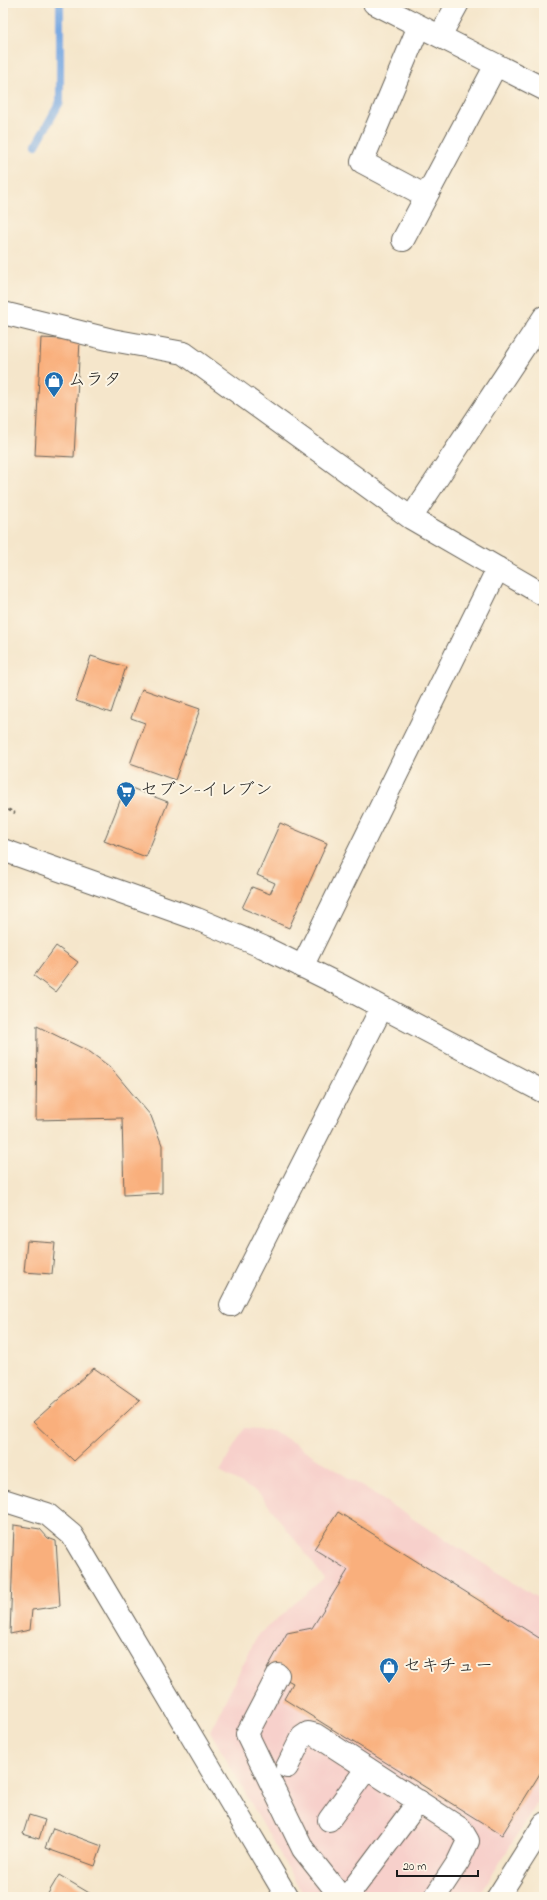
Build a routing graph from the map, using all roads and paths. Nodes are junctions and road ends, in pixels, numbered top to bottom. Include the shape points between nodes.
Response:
1 (374, 3) edge
2 (458, 3) edge
3 (419, 26) junction
4 (440, 36) junction
5 (496, 65) junction
6 (544, 89) edge
7 (426, 196) junction
8 (403, 240) dead end
9 (3, 314) edge
10 (544, 317) edge
11 (411, 518) junction
12 (498, 568) junction
13 (544, 595) edge
14 (3, 807) edge
15 (15, 813) dead end
16 (3, 850) edge
17 (302, 967) junction
18 (382, 1007) junction
19 (544, 1092) edge
20 (231, 1305) dead end
21 (3, 1500) edge
22 (278, 1675) dead end
23 (287, 1767) dead end
24 (366, 1768) junction
25 (419, 1801) junction
26 (329, 1820) dead end
27 (544, 1824) edge
28 (287, 1897) edge
29 (340, 1897) edge
30 (347, 1897) edge
31 (435, 1897) edge
32 (498, 1897) edge

1 - 3 street
2 - 4 street
3 - 4 street
3 - 7 street via 362,162
4 - 5 street
5 - 6 street
5 - 7 street
7 - 8 street
9 - 11 street via 184,354
10 - 11 street
11 - 12 street
12 - 13 street
12 - 17 street
14 - 15 path
16 - 17 street via 197,919
17 - 18 street
18 - 19 street
18 - 20 street
21 - 28 street via 47,1514 72,1535
22 - 29 street via 247,1734 303,1848
23 - 24 street via 302,1737 308,1734 316,1735
24 - 25 street
24 - 26 street
25 - 30 street
25 - 31 street via 461,1829 468,1841 458,1862
27 - 32 street

